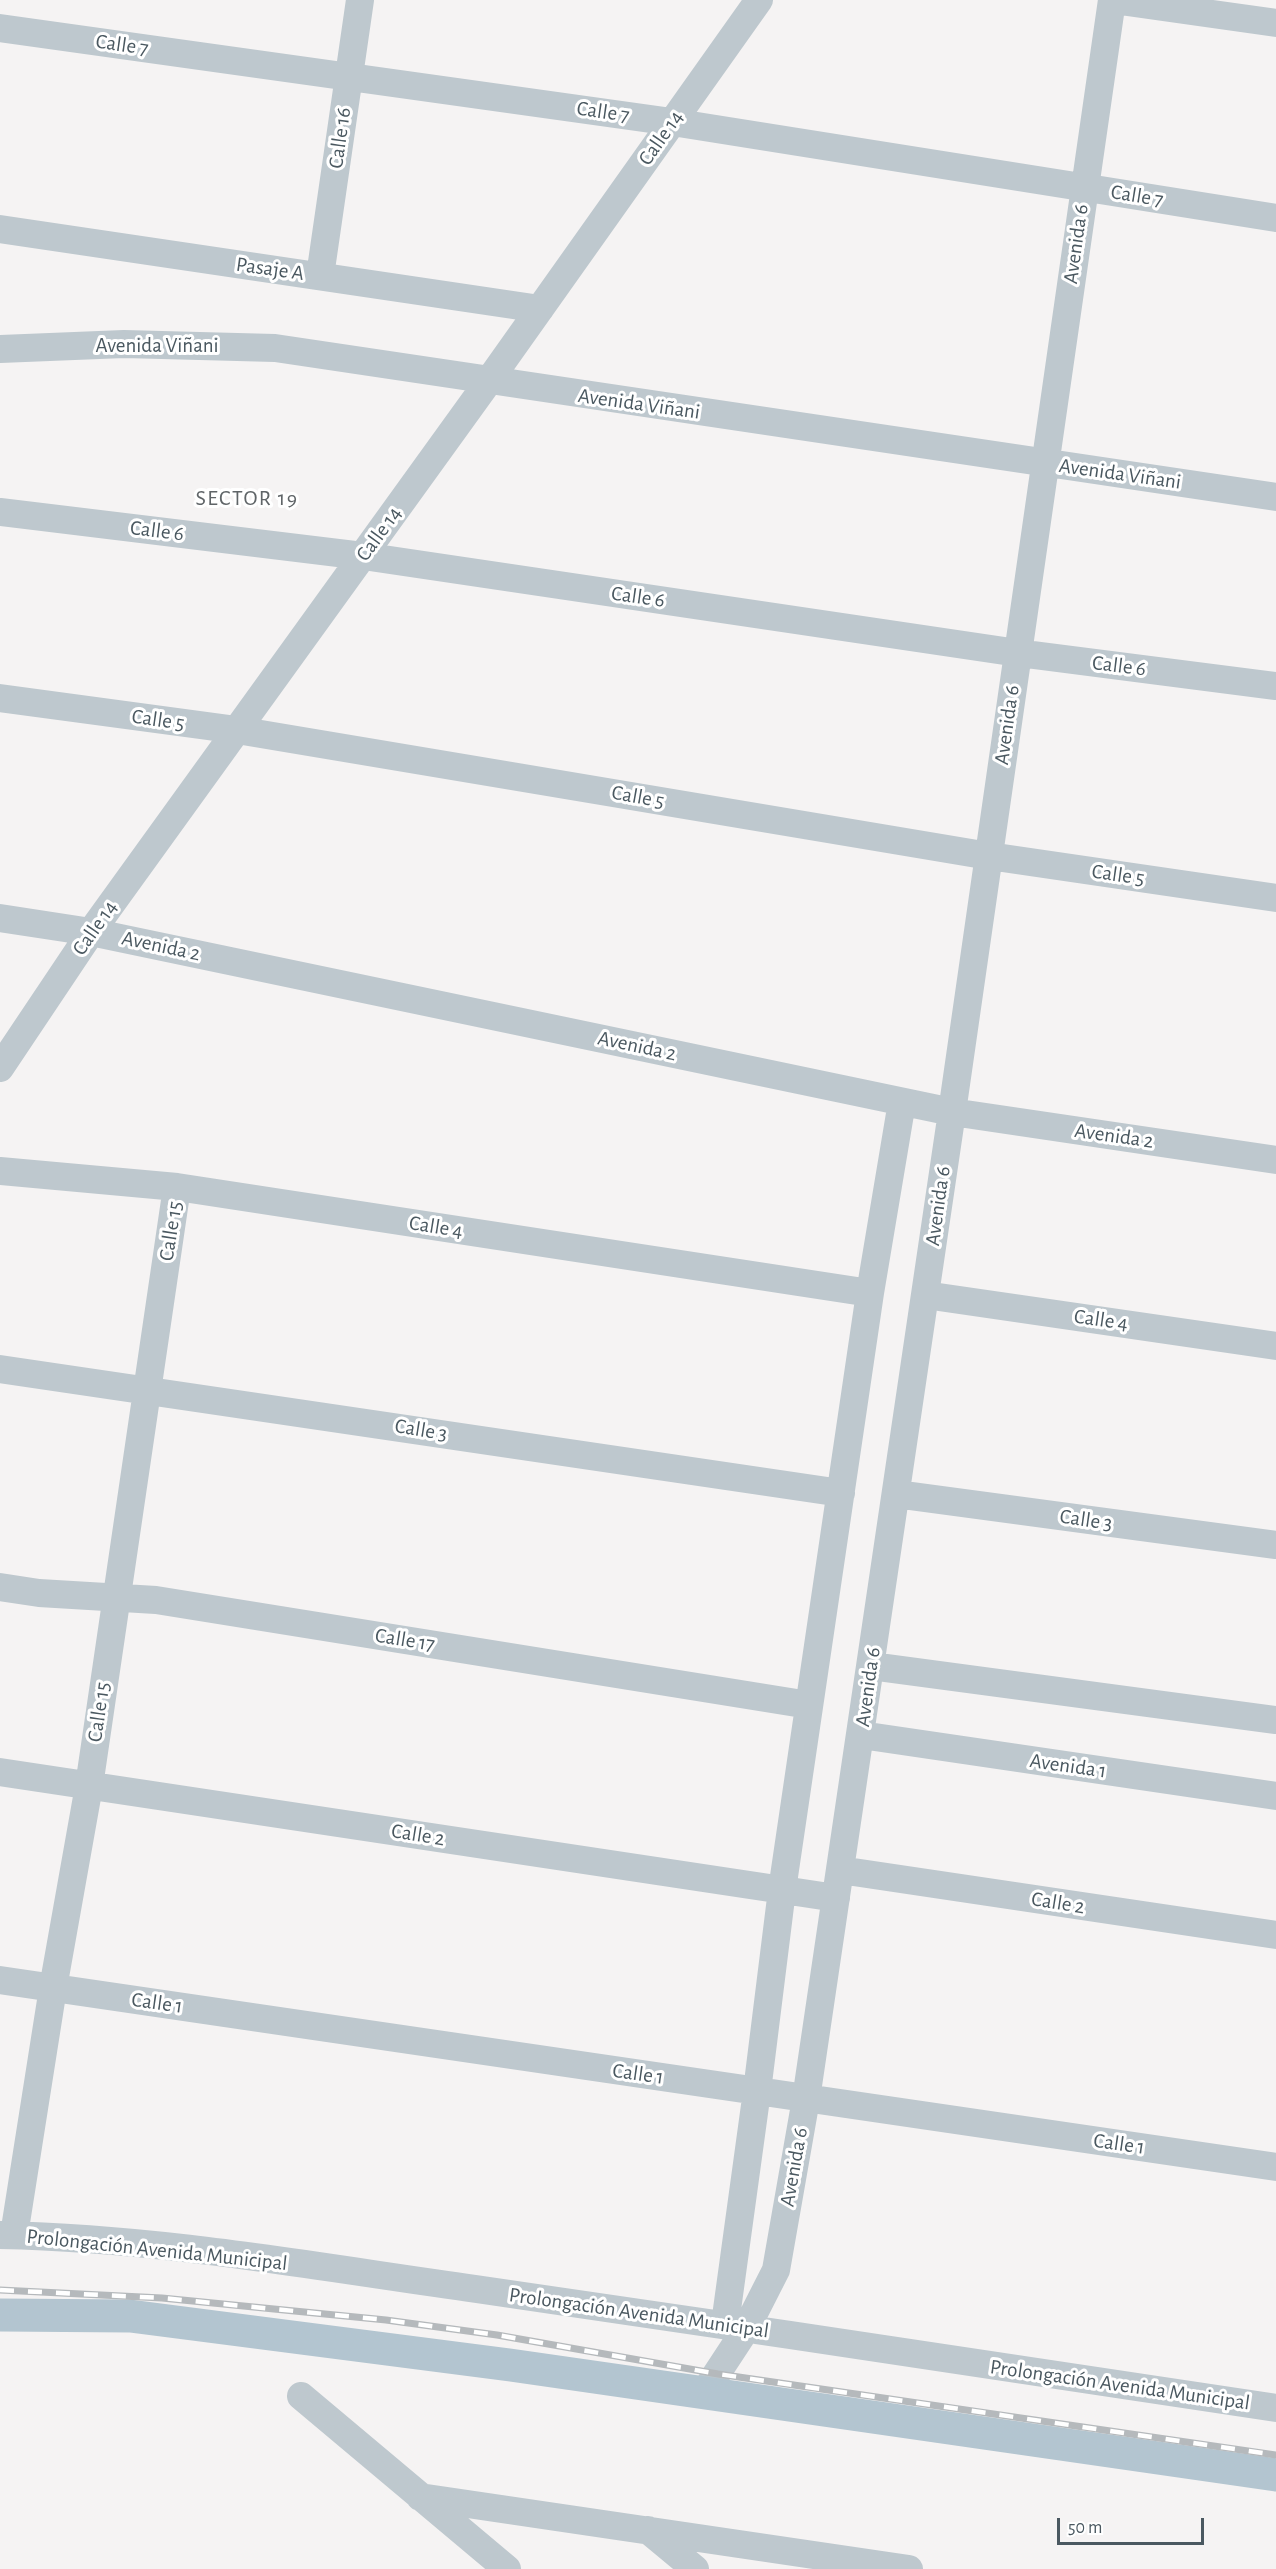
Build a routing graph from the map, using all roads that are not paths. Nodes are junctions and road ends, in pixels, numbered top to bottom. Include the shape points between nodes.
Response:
1 (360, 0) edge
2 (759, 0) edge
3 (1112, 0) edge
4 (1276, 23) edge
5 (0, 28) edge
6 (349, 77) junction
7 (672, 122) junction
8 (1084, 187) junction
9 (1276, 218) edge
10 (0, 229) edge
11 (320, 276) junction
12 (540, 309) junction
13 (0, 350) edge
14 (489, 381) junction
15 (1045, 464) junction
16 (1276, 496) edge
17 (0, 512) edge
18 (363, 556) junction
19 (1018, 653) junction
20 (1276, 686) edge
21 (0, 698) edge
22 (237, 730) junction
23 (989, 856) junction
24 (1276, 898) edge
25 (0, 918) edge
26 (91, 932) junction
27 (0, 1068) edge
28 (902, 1102) junction
29 (952, 1112) junction
30 (1276, 1160) edge
31 (0, 1171) edge
32 (177, 1187) junction
33 (870, 1293) junction
34 (926, 1295) junction
35 (1276, 1346) edge
36 (0, 1369) edge
37 (147, 1389) junction
38 (841, 1493) junction
39 (896, 1494) junction
40 (1276, 1545) edge
41 (0, 1587) edge
42 (116, 1599) junction
43 (871, 1666) junction
44 (809, 1705) junction
45 (1276, 1720) edge
46 (861, 1735) junction
47 (0, 1772) edge
48 (89, 1786) junction
49 (1276, 1796) edge
50 (840, 1870) junction
51 (782, 1890) junction
52 (836, 1898) junction
53 (1276, 1935) edge
54 (0, 1980) edge
55 (53, 1988) junction
56 (758, 2091) junction
57 (806, 2098) junction
58 (1276, 2166) edge
59 (7, 2235) edge
60 (0, 2316) edge
61 (736, 2327) junction
62 (705, 2393) junction
63 (301, 2396) dead end
64 (1276, 2408) edge
65 (1276, 2475) edge
66 (420, 2497) junction
67 (647, 2530) junction
68 (896, 2568) edge
69 (507, 2569) edge
70 (695, 2569) edge

1 - 6 street, Calle 16
2 - 7 street, Calle 14
3 - 4 street
3 - 8 street, Avenida 6
5 - 6 street, Calle 7
6 - 7 street, Calle 7
6 - 11 street, Calle 16
7 - 8 street, Calle 7
7 - 12 street, Calle 14
8 - 9 street, Calle 7
8 - 15 street, Avenida 6
10 - 11 street, Pasaje A
11 - 12 street, Pasaje A
12 - 14 street, Calle 14
13 - 14 street, Avenida Viñani via 124,344 275,348
14 - 15 street, Avenida Viñani
14 - 18 street, Calle 14
15 - 16 street, Avenida Viñani
15 - 19 street, Avenida 6
17 - 18 street, Calle 6
18 - 19 street, Calle 6
18 - 22 street, Calle 14
19 - 20 street, Calle 6
19 - 23 street, Avenida 6
21 - 22 street, Calle 5
22 - 23 street, Calle 5
22 - 26 street, Calle 14
23 - 24 street, Calle 5
23 - 29 street, Avenida 6
25 - 26 street, Avenida 2
26 - 27 street, Calle 14
26 - 28 street, Avenida 2
28 - 29 street, Avenida 2
28 - 33 street, Avenida 6
29 - 30 street, Avenida 2
29 - 34 street, Avenida 6
31 - 32 street, Calle 4
32 - 33 street, Calle 4
32 - 37 street, Calle 15
33 - 38 street, Avenida 6
34 - 35 street, Calle 4
34 - 39 street, Avenida 6
36 - 37 street, Calle 3
37 - 38 street, Calle 3
37 - 42 street, Calle 15
38 - 44 street, Avenida 6
39 - 40 street, Calle 3
39 - 43 street, Avenida 6
41 - 42 street, Calle 17
42 - 44 street, Calle 17 via 156,1600
42 - 48 street, Calle 15
43 - 45 street
43 - 46 street, Avenida 6
44 - 51 street, Avenida 6
46 - 49 street, Avenida 1
46 - 50 street, Avenida 6
47 - 48 street, Calle 2
48 - 51 street, Calle 2
48 - 55 street, Calle 15
50 - 52 street, Avenida 6
50 - 53 street, Calle 2
51 - 52 street, Calle 2
51 - 56 street, Avenida 6
52 - 57 street, Avenida 6
54 - 55 street, Calle 1
55 - 56 street, Calle 1
55 - 59 street, Calle 15
56 - 57 street, Calle 1
56 - 61 street, Avenida 6
57 - 58 street, Calle 1
57 - 61 street, Avenida 6 via 776,2270
59 - 61 street, Prolongación Avenida Municipal via 61,2236 232,2254
60 - 62 main road via 130,2316
61 - 62 street, Avenida 6
61 - 64 street, Prolongación Avenida Municipal
62 - 65 main road
63 - 66 street
66 - 67 street
66 - 69 street
67 - 68 street
67 - 70 street

